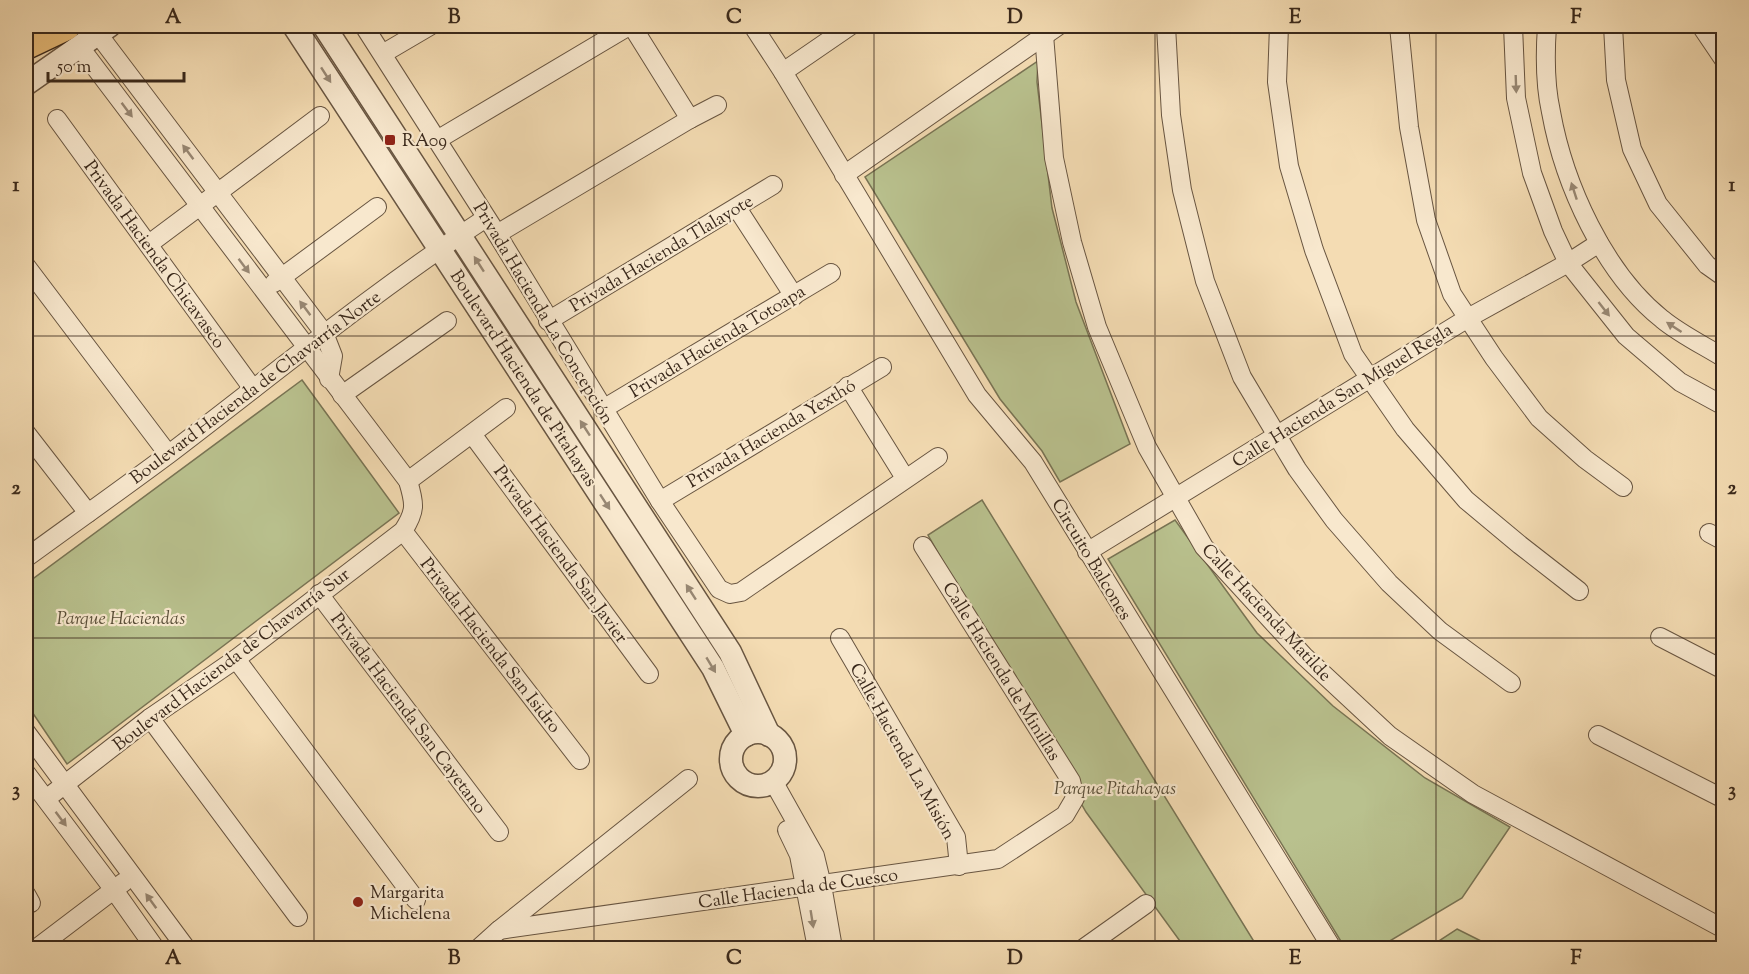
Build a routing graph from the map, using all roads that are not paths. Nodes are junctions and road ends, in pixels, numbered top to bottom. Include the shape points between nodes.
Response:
1 (39, 26) edge
2 (294, 26) edge
3 (324, 26) edge
4 (364, 26) edge
5 (430, 26) edge
6 (631, 26) edge
7 (753, 26) edge
8 (850, 26) edge
9 (1166, 26) edge
10 (1279, 26) edge
11 (1399, 26) edge
12 (1513, 26) edge
13 (1547, 26) edge
14 (1613, 26) edge
15 (1051, 30) edge
16 (1711, 31) edge
17 (88, 33) edge
18 (26, 35) edge
19 (26, 45) edge
20 (384, 53) junction
21 (1724, 60) edge
22 (783, 72) junction
23 (26, 84) edge
24 (717, 105) dead end
25 (321, 116) dead end
26 (57, 119) dead end
27 (690, 119) junction
28 (437, 140) junction
29 (844, 175) junction
30 (773, 185) dead end
31 (218, 192) junction
32 (200, 207) junction
33 (377, 207) dead end
34 (737, 208) junction
35 (486, 218) junction
36 (497, 234) junction
37 (460, 235) junction
38 (1599, 243) junction
39 (149, 244) junction
40 (440, 249) junction
41 (1568, 263) junction
42 (26, 266) edge
43 (831, 273) dead end
44 (1724, 277) edge
45 (283, 278) junction
46 (262, 291) junction
47 (794, 296) junction
48 (1467, 318) junction
49 (447, 321) dead end
50 (548, 321) junction
51 (324, 333) junction
52 (305, 347) junction
53 (1724, 358) edge
54 (882, 367) dead end
55 (1370, 378) junction
56 (329, 379) junction
57 (848, 386) junction
58 (253, 389) junction
59 (342, 395) junction
60 (1724, 406) edge
61 (506, 408) dead end
62 (603, 409) junction
63 (26, 433) edge
64 (472, 434) junction
65 (1276, 435) junction
66 (168, 454) junction
67 (938, 457) dead end
68 (904, 478) junction
69 (408, 481) junction
70 (1623, 487) dead end
71 (1175, 499) junction
72 (660, 501) junction
73 (88, 513) junction
74 (408, 523) junction
75 (923, 546) dead end
76 (1087, 552) junction
77 (26, 558) edge
78 (1580, 591) dead end
79 (319, 594) junction
80 (1660, 637) dead end
81 (840, 638) dead end
82 (236, 659) junction
83 (1724, 670) edge
84 (649, 674) dead end
85 (1511, 683) dead end
86 (150, 718) junction
87 (26, 732) edge
88 (758, 735) junction
89 (1598, 735) dead end
90 (580, 760) dead end
91 (26, 773) edge
92 (688, 779) dead end
93 (770, 783) junction
94 (64, 786) junction
95 (1075, 798) joint
96 (46, 799) junction
97 (1724, 799) edge
98 (499, 832) dead end
99 (959, 866) junction
100 (133, 876) junction
101 (814, 885) junction
102 (114, 890) junction
103 (416, 900) dead end
104 (1146, 904) dead end
105 (298, 917) dead end
106 (1724, 929) edge
107 (499, 930) junction
108 (37, 948) edge
109 (155, 948) edge
110 (186, 948) edge
111 (479, 948) edge
112 (817, 948) edge
113 (832, 948) edge
114 (1084, 948) edge
115 (1332, 948) edge

1 - 18 main road
2 -> 40 street, Boulevard Hacienda de Pitahayas
3 - 37 street, Boulevard Hacienda de Pitahayas
4 - 20 street, Privada Hacienda La Concepción
5 - 20 street
6 - 27 street
6 - 28 street
7 - 22 street, Circuito Balcones
8 - 22 street
9 - 65 street via 1171,115 1182,190 1205,282 1242,377
10 - 55 street via 1276,82 1289,166 1314,250 1353,354
11 - 48 street via 1409,127 1426,220 1452,294
12 -> 41 street via 1516,98 1532,173
38 -> 13 street via 1577,201 1551,112
14 - 44 street via 1616,80 1632,149 1658,204 1707,265
15 - 29 street
15 - 71 street, Calle Hacienda Matilde via 1054,158 1072,242 1097,327 1147,447
16 - 21 street
17 - 19 main road
17 - 23 street
31 -> 17 street
17 -> 32 street
20 - 28 street, Privada Hacienda La Concepción
22 - 29 street, Circuito Balcones
24 - 27 street
25 - 31 street
26 - 39 street, Privada Hacienda Chicavasco
27 - 36 street
28 - 35 street, Privada Hacienda La Concepción
29 - 76 street, Circuito Balcones via 977,395 1033,462
30 - 34 street, Privada Hacienda Tlalayote
31 - 32 street
31 - 45 street
32 - 39 street
32 -> 46 street
33 - 45 street
34 - 47 street
34 - 50 street, Privada Hacienda Tlalayote
35 - 36 street, Privada Hacienda La Concepción
35 - 37 street, Boulevard Hacienda de Chavarría Norte
36 - 50 street, Privada Hacienda La Concepción
37 - 40 street, Boulevard Hacienda de Chavarría Norte
88 -> 37 street, Boulevard Hacienda de Pitahayas via 730,652
38 - 41 street, Calle Hacienda San Miguel Regla
53 -> 38 street via 1662,319 1624,282
39 - 58 street, Privada Hacienda Chicavasco
40 - 51 street, Boulevard Hacienda de Chavarría Norte
40 -> 88 street, Boulevard Hacienda de Pitahayas
41 - 48 street, Calle Hacienda San Miguel Regla
41 -> 60 street via 1626,336 1680,382
42 - 66 street
43 - 47 street, Privada Hacienda Totoapa
45 - 46 street
51 -> 45 street
46 - 52 street
47 - 62 street, Privada Hacienda Totoapa
48 - 55 street, Calle Hacienda San Miguel Regla
48 - 70 street via 1539,418
49 - 59 street
50 - 62 street, Privada Hacienda La Concepción
51 - 52 street, Boulevard Hacienda de Chavarría Norte
51 - 56 street via 333,356
52 - 56 street
52 - 58 street, Boulevard Hacienda de Chavarría Norte
54 - 57 street, Privada Hacienda Yexthó
55 - 65 street, Calle Hacienda San Miguel Regla
55 - 78 street via 1405,429 1466,500
56 - 59 street
57 - 68 street
57 - 72 street, Privada Hacienda Yexthó
58 - 66 street, Boulevard Hacienda de Chavarría Norte
59 - 69 street
61 - 64 street
62 - 72 street, Privada Hacienda La Concepción
63 - 73 street
64 - 69 street
64 - 84 street, Privada Hacienda San Javier
65 - 71 street, Calle Hacienda San Miguel Regla
65 - 85 street via 1334,520 1389,583 1440,631
66 - 73 street, Boulevard Hacienda de Chavarría Norte
67 - 68 street
68 - 72 street, Privada Hacienda La Concepción via 741,592 730,594 718,589
69 - 74 street via 414,500
71 - 76 street, Calle Hacienda San Miguel Regla
71 - 106 street, Calle Hacienda Matilde via 1204,547 1247,597 1390,736 1473,794
73 - 77 street, Boulevard Hacienda de Chavarría Norte
74 - 79 street, Boulevard Hacienda de Chavarría Sur
74 - 90 street, Privada Hacienda San Isidro
75 - 95 street, Calle Hacienda de Minillas via 1071,781
76 - 115 street, Circuito Balcones
79 - 82 street, Boulevard Hacienda de Chavarría Sur
79 - 98 street, Privada Hacienda San Cayetano
80 - 83 street
81 - 99 street, Calle Hacienda La Misión via 956,837
82 - 86 street, Boulevard Hacienda de Chavarría Sur
82 - 103 street
86 - 94 street, Boulevard Hacienda de Chavarría Sur
86 - 105 street
87 - 94 street
88 - 93 street via 781,746 784,753 783,769
88 - 93 street via 734,747 731,756 735,774 749,785
89 - 97 street
91 - 96 street
92 - 107 street
93 - 101 street
94 - 96 street, Boulevard Hacienda de Chavarría Sur
94 - 100 street
95 - 99 street, Calle Hacienda de Cuesco via 1065,815 998,859
96 -> 102 street
99 - 101 street, Calle Hacienda de Cuesco
100 - 102 street
110 -> 100 street
101 - 107 street, Calle Hacienda de Cuesco
101 -> 112 street
101 - 113 street
102 - 108 street
102 - 109 street
104 - 114 street
107 - 111 street

